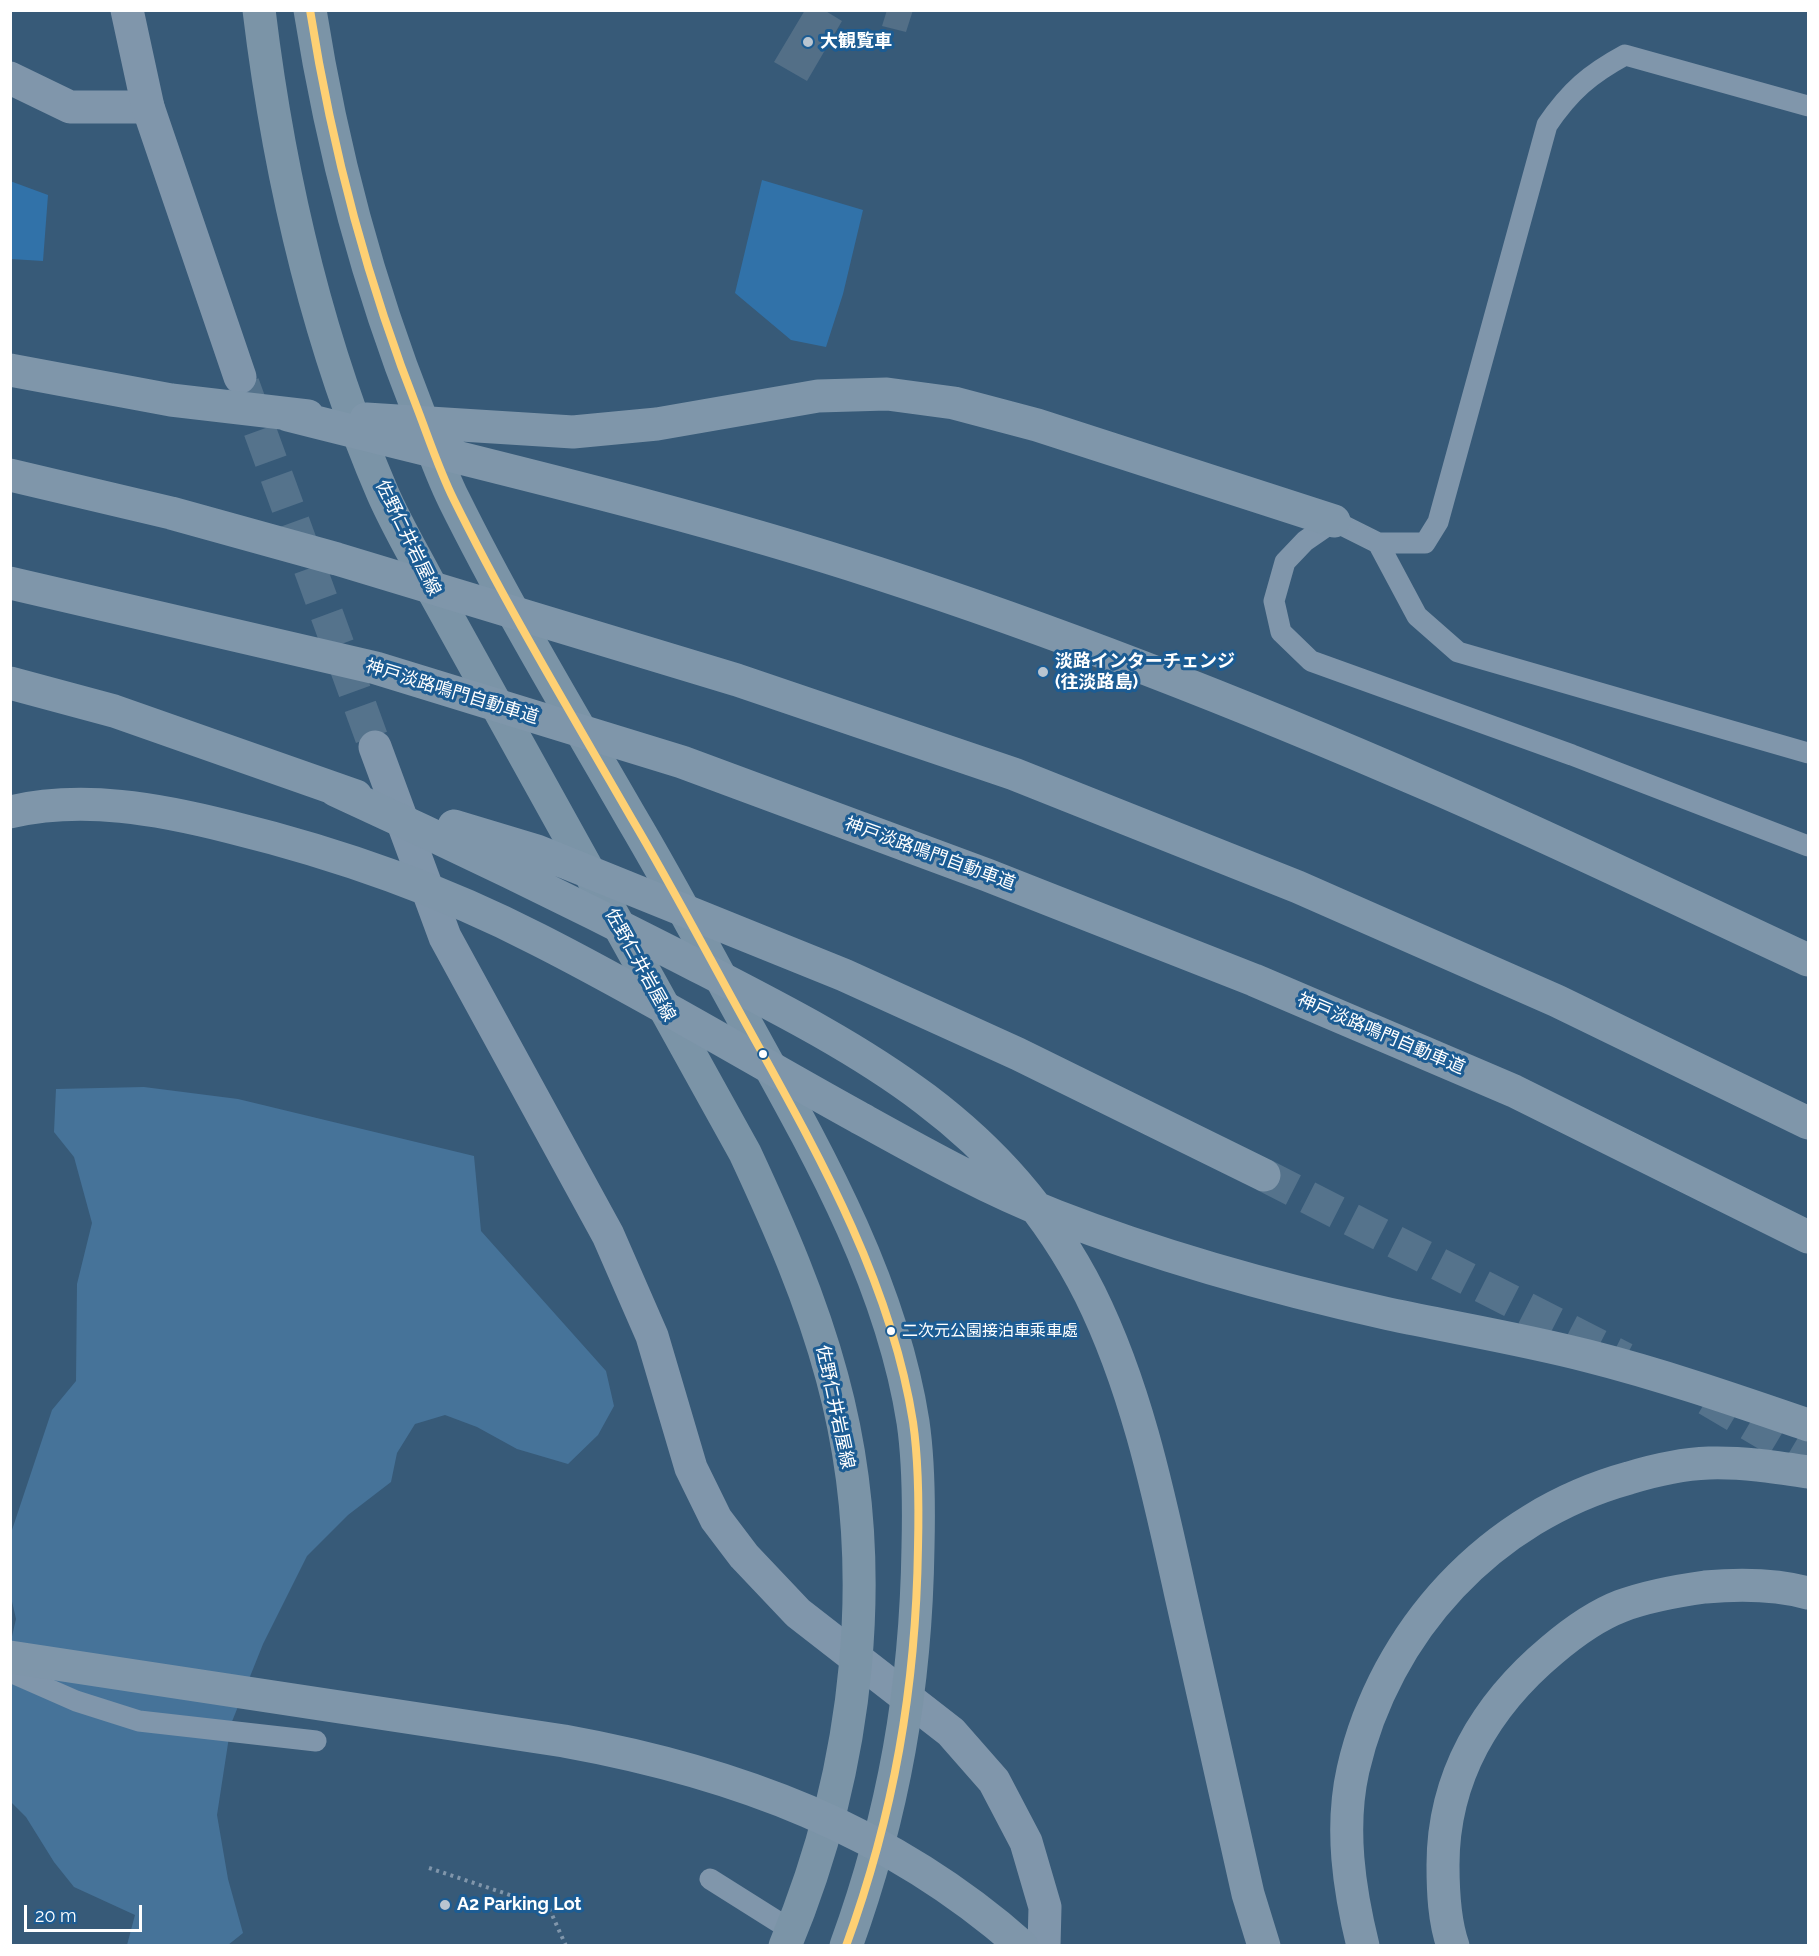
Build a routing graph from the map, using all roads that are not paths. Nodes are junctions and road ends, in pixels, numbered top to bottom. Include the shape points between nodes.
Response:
1 (127, 10) edge
2 (259, 10) edge
3 (310, 10) edge
4 (10, 78) edge
5 (1809, 106) edge
6 (148, 107) junction
7 (10, 370) edge
8 (240, 377) tunnel mouth
9 (288, 415) junction
10 (10, 475) edge
11 (1334, 521) junction
12 (1378, 543) junction
13 (10, 583) edge
14 (10, 683) edge
15 (375, 747) tunnel mouth
16 (1809, 753) edge
17 (336, 790) junction
18 (10, 812) edge
19 (1809, 846) edge
20 (1809, 960) edge
21 (1809, 1123) edge
22 (1264, 1175) tunnel mouth
23 (1809, 1237) edge
24 (1809, 1425) edge
25 (1809, 1472) edge
26 (1809, 1593) edge
27 (10, 1657) edge
28 (10, 1672) edge
29 (316, 1741) dead end
30 (710, 1879) dead end
31 (788, 1938) edge
32 (846, 1946) edge
33 (1022, 1946) edge
34 (1044, 1946) edge
35 (1264, 1946) edge
36 (1363, 1946) edge
37 (1453, 1946) edge

1 - 6 street
2 - 31 main road, 佐野仁井岩屋線 via 272,104 309,276 340,378 383,494 744,1154 784,1238 832,1378 858,1532 852,1702 837,1783 814,1870
3 - 32 main road via 345,192 375,296 451,493 502,594 659,865 808,1136 876,1285 897,1351 913,1422 919,1491 914,1652 905,1730 888,1809
4 - 6 street via 70,107
5 - 12 lane via 1626,55 1596,70 1567,95 1547,124 1438,522 1425,543
6 - 8 street
7 - 9 highway via 171,400
9 - 11 highway via 573,432 657,424 818,396 887,394 954,403 1037,425
9 - 20 highway via 622,498 810,552 1008,617 1291,726 1436,788
10 - 21 highway via 171,513 337,560 737,680 1014,774 1298,887 1557,1001
11 - 12 lane
11 - 19 lane via 1305,541 1285,562 1274,601 1281,632 1311,661
12 - 16 lane via 1417,616 1458,652
13 - 23 highway, 神戸淡路鳴門自動車道 via 376,668 682,762 987,874 1254,980 1514,1091
14 - 17 highway via 114,711
15 - 34 street via 445,937 608,1235 652,1336 691,1468 716,1519 744,1556 798,1613 951,1732 994,1781 1026,1842 1045,1907
17 - 22 highway via 537,851 792,954 1018,1054
17 - 35 highway via 527,879 814,1027 895,1077 980,1144 1020,1186 1059,1240 1090,1296 1118,1360 1154,1477 1245,1883
18 - 24 highway via 34,806 87,804 143,809 299,845 366,866 453,899 539,940 956,1171 1058,1217 1200,1265 1346,1304 1662,1376
25 - 36 highway via 1756,1464 1707,1463 1657,1470 1604,1484 1545,1510 1466,1569 1426,1614 1393,1665 1369,1716 1353,1772 1347,1833 1351,1895
26 - 37 highway via 1790,1588 1731,1585 1674,1591 1619,1606 1575,1631 1534,1664 1501,1698 1472,1742 1452,1790 1443,1839 1443,1888
27 - 33 highway via 637,1754 719,1777 851,1829 970,1903
28 - 29 lane via 76,1701 139,1721
30 - 31 lane

